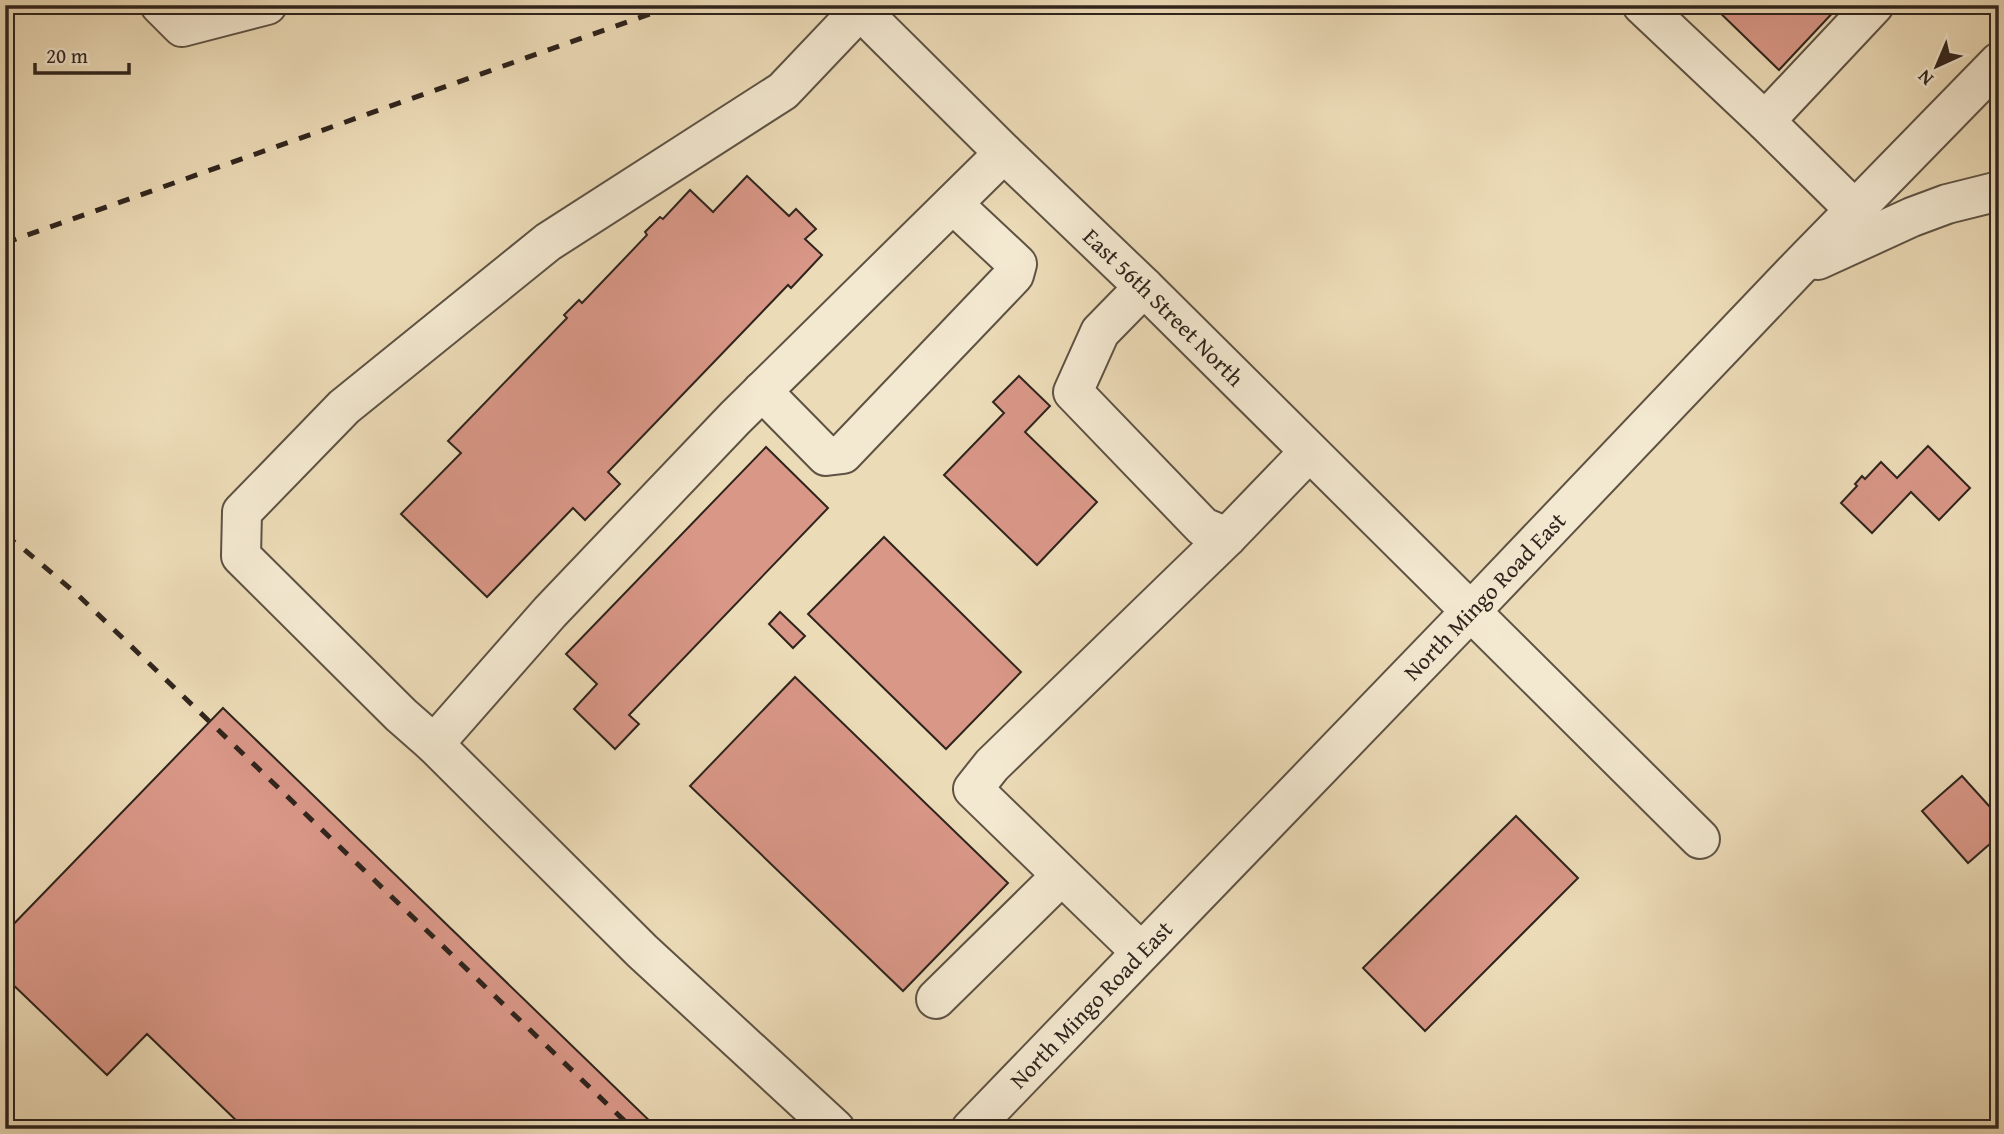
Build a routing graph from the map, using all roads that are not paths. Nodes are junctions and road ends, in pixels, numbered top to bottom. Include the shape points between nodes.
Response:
1 (160, 5) edge
2 (267, 5) edge
3 (1643, 5) edge
4 (1874, 5) edge
5 (857, 8) edge
6 (1999, 62) edge
7 (1765, 121) junction
8 (1004, 153) junction
9 (1999, 191) edge
10 (953, 204) junction
11 (1855, 210) junction
12 (1796, 270) junction
13 (1144, 287) junction
14 (762, 391) junction
15 (1309, 452) junction
16 (1227, 537) junction
17 (1471, 611) junction
18 (433, 744) junction
19 (1700, 839) dead end
20 (1061, 876) junction
21 (1140, 952) junction
22 (936, 999) dead end
23 (835, 1129) edge
24 (971, 1129) edge

1 - 2 street via 182,27
3 - 7 street
4 - 7 street
5 - 8 street, East 56th Street North
5 - 18 street via 783,91 548,242 344,407 242,512 241,556
6 - 11 street, North Mingo Road East
7 - 11 street
8 - 10 street
8 - 13 street, East 56th Street North
9 - 12 street via 1912,217
10 - 14 street
10 - 14 street via 1017,264 1014,275 843,454 826,456
11 - 12 street, North Mingo Road East
12 - 17 street, North Mingo Road East
13 - 15 street, East 56th Street North
13 - 16 street via 1100,332 1073,391 1203,527
14 - 18 street via 550,612
15 - 16 street
15 - 17 street, East 56th Street North
16 - 20 street via 992,765 973,789
17 - 19 street, East 56th Street North
17 - 21 street, North Mingo Road East
18 - 23 street via 642,951
20 - 21 street
20 - 22 street
21 - 24 street, North Mingo Road East

